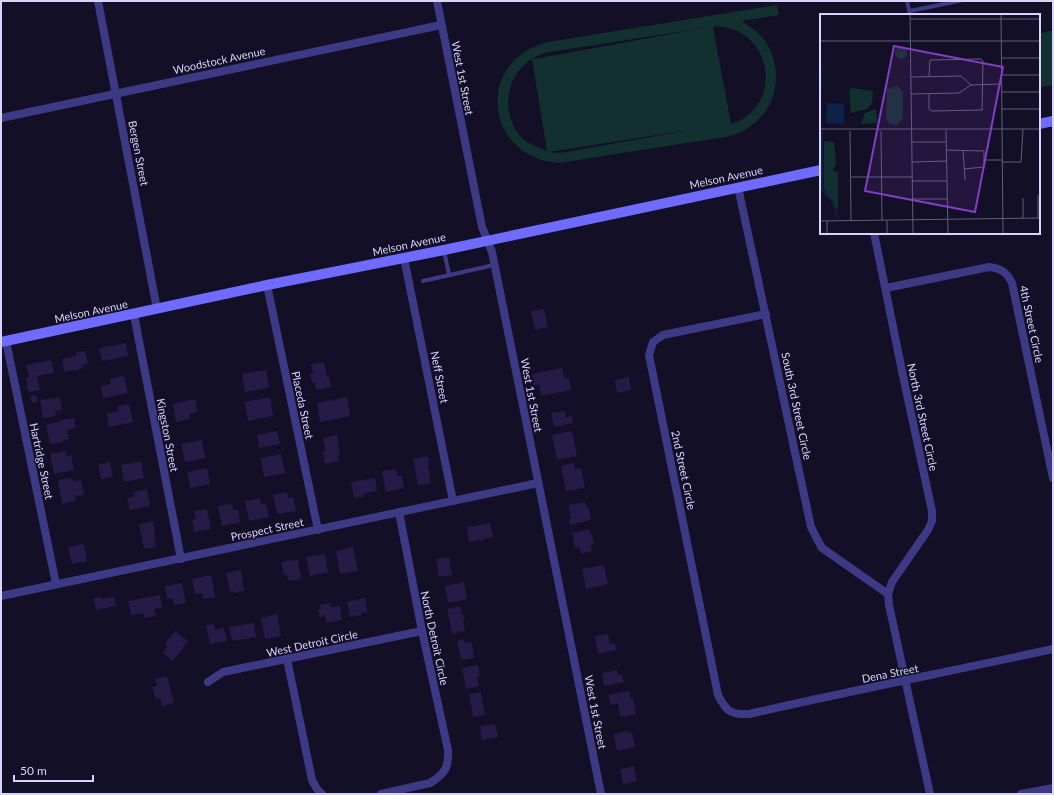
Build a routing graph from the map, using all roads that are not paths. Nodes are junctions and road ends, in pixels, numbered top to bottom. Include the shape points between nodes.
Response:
1 (98, 1) edge
2 (437, 1) edge
3 (908, 1) edge
4 (959, 1) edge
5 (910, 13) edge
6 (441, 25) junction
7 (116, 93) junction
8 (1, 118) edge
9 (1053, 121) edge
10 (1040, 124) edge
11 (820, 170) edge
12 (738, 187) junction
13 (874, 234) edge
14 (487, 240) junction
15 (444, 250) junction
16 (404, 258) junction
17 (494, 265) junction
18 (449, 274) junction
19 (424, 281) dead end
20 (267, 285) junction
21 (886, 288) junction
22 (158, 309) junction
23 (766, 314) junction
24 (134, 315) junction
25 (4, 342) edge
26 (1053, 478) edge
27 (538, 483) junction
28 (454, 501) junction
29 (400, 512) junction
30 (318, 530) junction
31 (181, 559) junction
32 (56, 584) junction
33 (888, 594) junction
34 (1, 596) edge
35 (422, 631) junction
36 (1053, 649) edge
37 (287, 659) junction
38 (906, 681) junction
39 (208, 682) dead end
40 (732, 713) joint
41 (1053, 788) edge
42 (322, 794) edge
43 (382, 794) edge
44 (601, 794) edge
45 (930, 794) edge
46 (1021, 794) edge

1 - 7 street, Bergen Street
2 - 6 street, West 1st Street
3 - 5 lane
4 - 5 lane
6 - 7 street, Woodstock Avenue
6 - 14 street, West 1st Street via 482,227
7 - 8 street, Woodstock Avenue
7 - 22 street, Bergen Street
9 - 10 street
11 - 12 street, Melson Avenue
12 - 14 street, Melson Avenue
12 - 23 street, South 3rd Street Circle
13 - 21 street, North 3rd Street Circle
14 - 15 street, Melson Avenue
14 - 17 street, West 1st Street
15 - 16 street, Melson Avenue
15 - 18 lane
16 - 20 street, Melson Avenue
16 - 28 street, Neff Street
17 - 18 lane
17 - 27 street, West 1st Street
18 - 19 lane
20 - 22 street, Melson Avenue
20 - 30 street, Placeda Street
21 - 26 street, 4th Street Circle via 989,267 997,268 1009,276
21 - 33 street, North 3rd Street Circle via 932,511 932,521 928,530 892,582
22 - 24 street, Melson Avenue
23 - 33 street, South 3rd Street Circle via 811,527 822,548
23 - 40 street, 2nd Street Circle via 663,335 653,342 649,355 718,695 724,706
24 - 25 street, Melson Avenue
24 - 31 street, Kingston Street
25 - 32 street, Hartridge Street
27 - 28 street, Prospect Street
27 - 44 street, West 1st Street
28 - 29 street, Prospect Street
29 - 30 street, Prospect Street
29 - 35 street, North Detroit Circle
30 - 31 street, Prospect Street
31 - 32 street, Prospect Street
32 - 34 street, Prospect Street
33 - 38 street
35 - 37 street, West Detroit Circle
35 - 43 street, North Detroit Circle via 448,759 443,774 430,783
36 - 38 street, Dena Street
37 - 39 street, West Detroit Circle via 223,672
37 - 42 street via 312,780
38 - 40 street, Dena Street via 749,714
38 - 45 street
41 - 46 street

